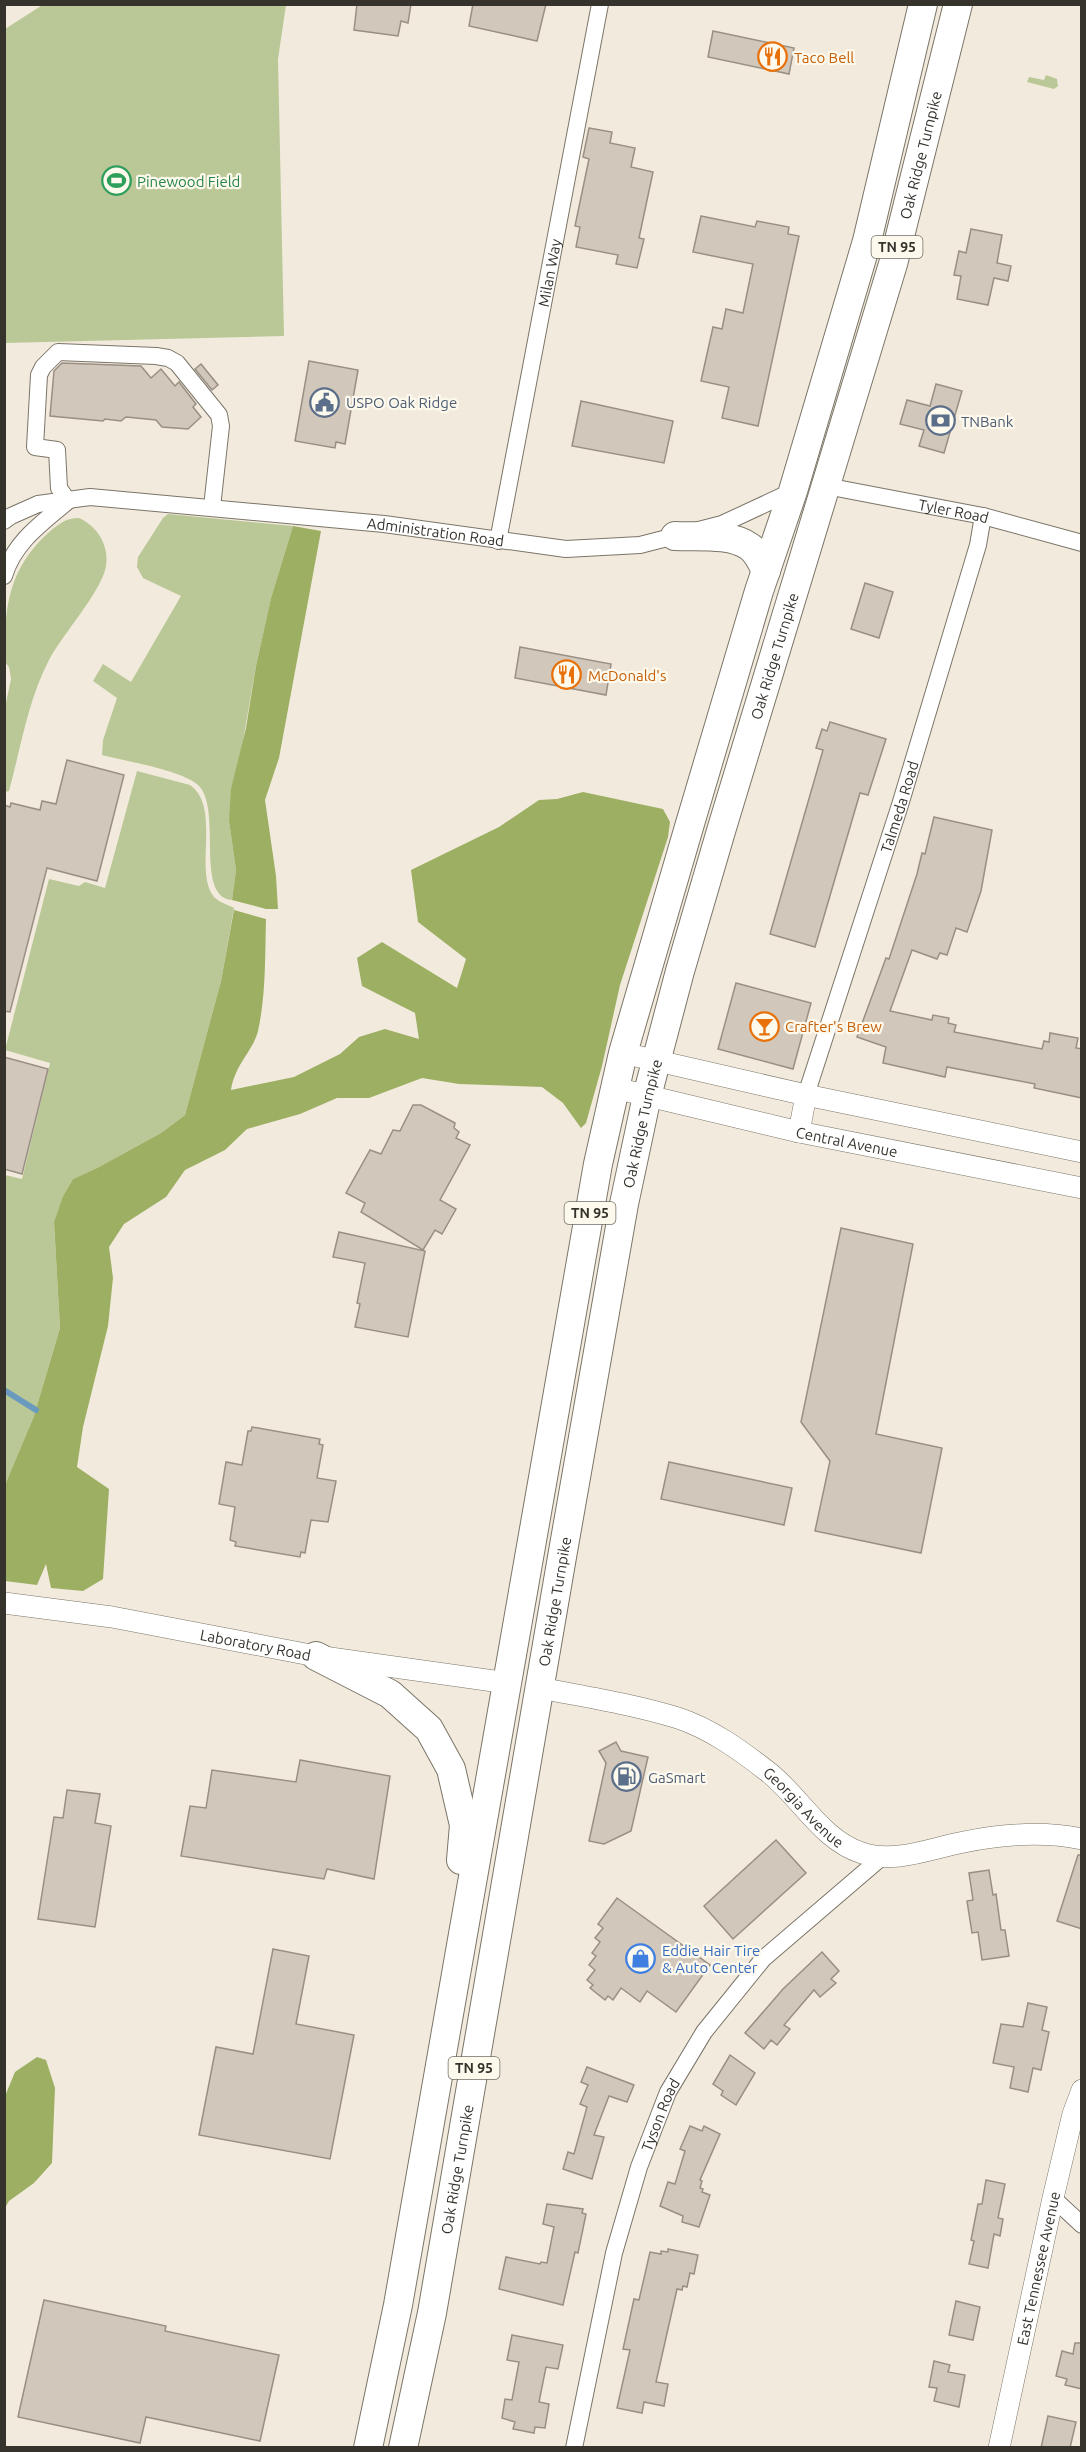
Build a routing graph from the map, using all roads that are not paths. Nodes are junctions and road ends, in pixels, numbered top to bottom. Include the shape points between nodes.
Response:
1 (600, 4) edge
2 (923, 4) edge
3 (958, 4) edge
4 (826, 486) junction
5 (793, 491) junction
6 (68, 501) junction
7 (212, 507) junction
8 (983, 516) junction
9 (4, 521) edge
10 (675, 536) junction
11 (498, 541) junction
12 (1082, 543) edge
13 (766, 571) junction
14 (4, 576) edge
15 (623, 1053) junction
16 (657, 1060) junction
17 (615, 1088) junction
18 (806, 1095) junction
19 (647, 1096) junction
20 (942, 1123) junction
21 (799, 1132) junction
22 (1082, 1152) edge
23 (937, 1158) junction
24 (1082, 1188) edge
25 (4, 1603) edge
26 (316, 1656) junction
27 (508, 1683) junction
28 (540, 1689) junction
29 (1082, 1839) edge
30 (882, 1857) junction
31 (460, 1955) junction
32 (453, 1993) junction
33 (486, 1998) junction
34 (1082, 2090) edge
35 (1053, 2198) junction
36 (1082, 2225) edge
37 (398, 2306) junction
38 (432, 2313) junction
39 (368, 2448) edge
40 (403, 2448) edge
41 (574, 2448) edge
42 (999, 2448) edge

1 - 11 street, Milan Way
2 - 5 highway, Oak Ridge Turnpike / TN 95 via 867,241
3 - 4 highway, Oak Ridge Turnpike / TN 95 via 893,264
4 - 5 highway
4 - 8 street, Tyler Road
4 - 16 highway, Oak Ridge Turnpike / TN 95 via 699,905
5 - 10 street, Administration Road via 722,525
5 - 13 highway, Oak Ridge Turnpike / TN 95
6 - 7 street, Administration Road via 90,497
6 - 7 street via 59,488 57,450 35,447 37,386 43,367 58,352 156,356 177,363 219,415
6 - 9 street, Administration Road via 38,504
6 - 14 street via 19,544
7 - 11 street, Administration Road via 384,524
8 - 12 street, Tyler Road
8 - 18 street, Talmeda Road via 978,545 900,805
10 - 11 street, Administration Road via 640,546 566,549
10 - 13 highway via 736,540 757,553
13 - 15 highway, Oak Ridge Turnpike / TN 95
15 - 16 street
15 - 17 highway, Oak Ridge Turnpike / TN 95
16 - 18 street
16 - 19 highway, Oak Ridge Turnpike / TN 95
17 - 19 street, Central Avenue
17 - 27 highway, Oak Ridge Turnpike / TN 95 via 598,1164
18 - 20 street
18 - 21 street
19 - 21 street, Central Avenue
19 - 28 highway, Oak Ridge Turnpike / TN 95 via 624,1204
20 - 22 street
20 - 23 street
21 - 23 street, Central Avenue
23 - 24 street, Central Avenue
25 - 26 street, Laboratory Road via 112,1617
26 - 27 street, Laboratory Road
26 - 31 highway via 390,1694 429,1729 451,1769 464,1825 459,1884
27 - 28 highway
27 - 31 highway, Oak Ridge Turnpike / TN 95
28 - 30 street, Georgia Avenue via 610,1701 678,1719 712,1733 770,1773 841,1845
28 - 33 highway, Oak Ridge Turnpike / TN 95
29 - 30 street, Georgia Avenue via 1017,1834
30 - 41 street, Tyson Road via 763,1959 704,2032 668,2092 639,2167 614,2253
31 - 32 highway, Oak Ridge Turnpike / TN 95
32 - 33 highway
32 - 37 highway, Oak Ridge Turnpike / TN 95
33 - 38 highway, Oak Ridge Turnpike / TN 95
34 - 35 street, East Tennessee Avenue
35 - 36 street
35 - 42 street, East Tennessee Avenue
37 - 38 highway
37 - 39 highway, Oak Ridge Turnpike / TN 95
38 - 40 highway, Oak Ridge Turnpike / TN 95

